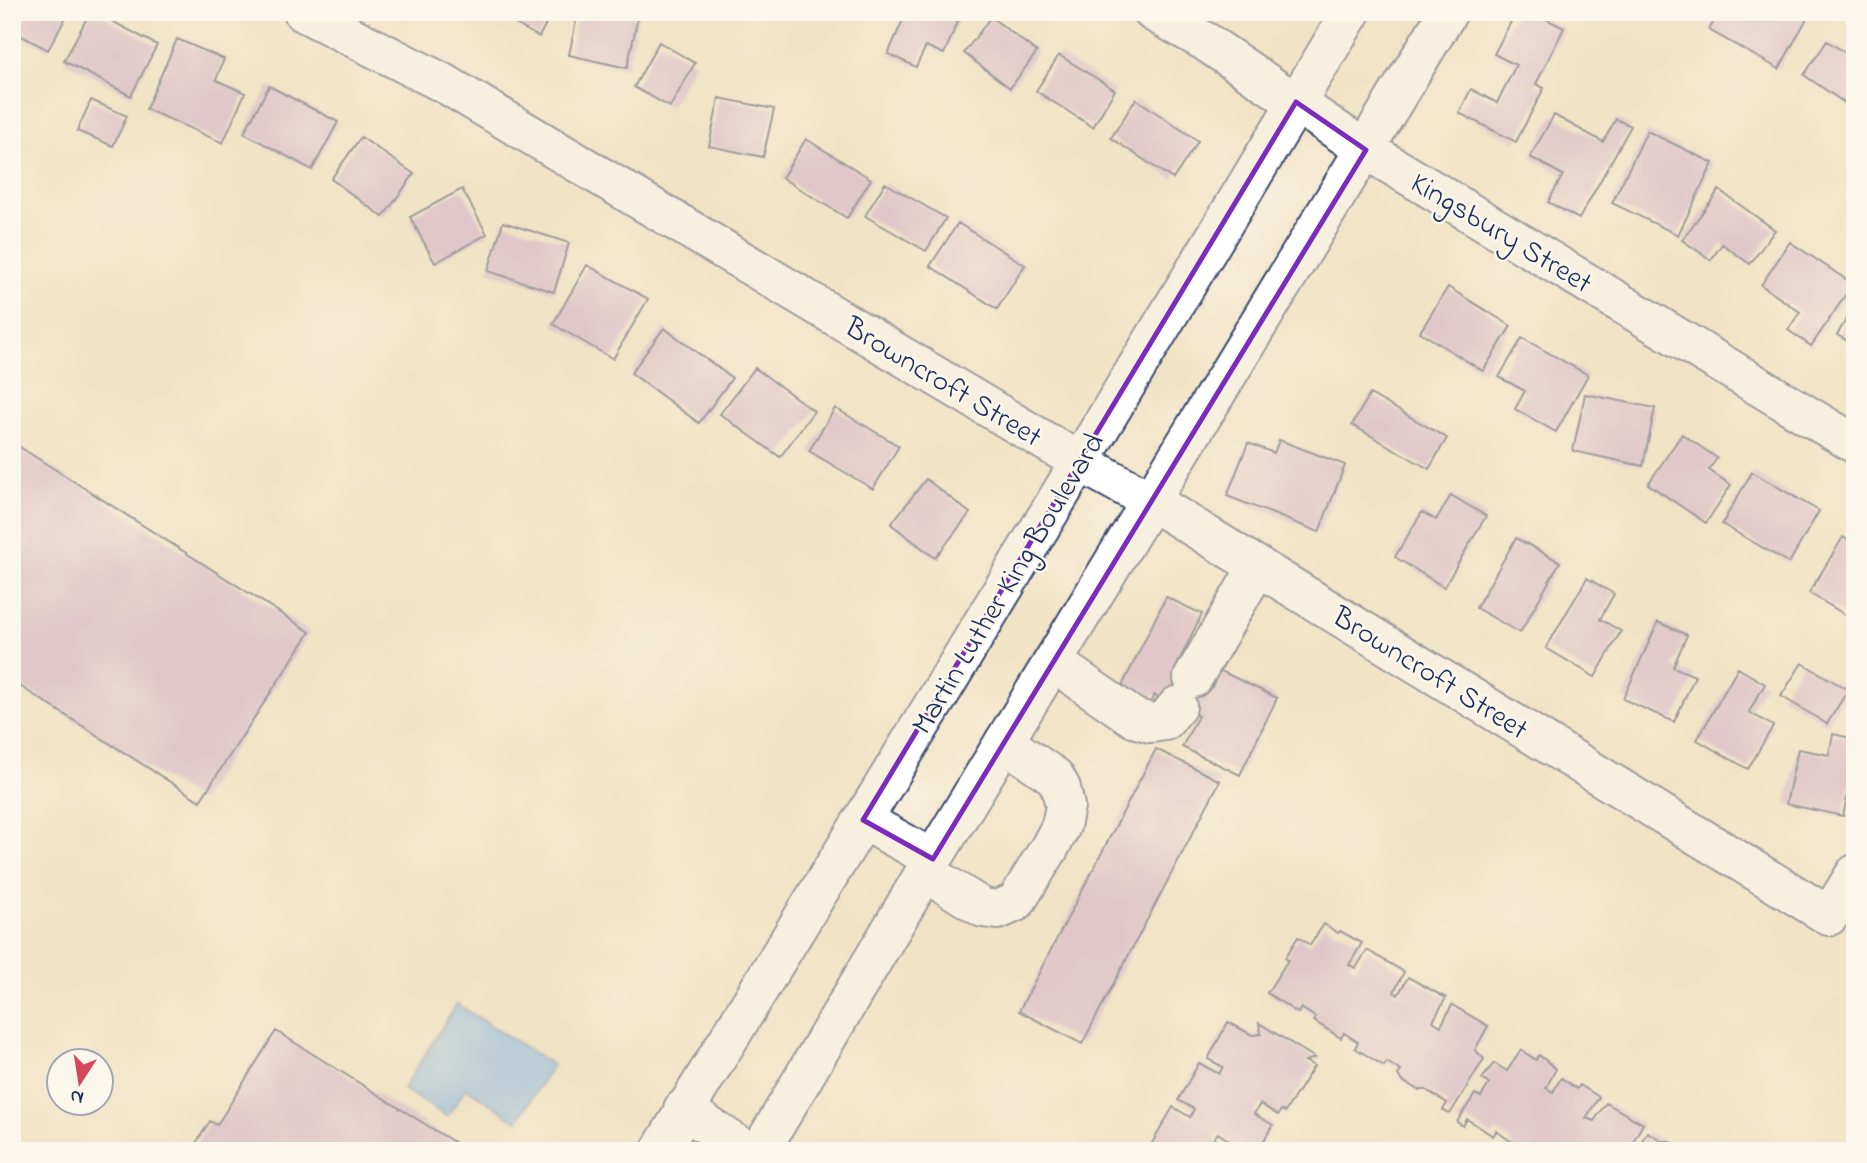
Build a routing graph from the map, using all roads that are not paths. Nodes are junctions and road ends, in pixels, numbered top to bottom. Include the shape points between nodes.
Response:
1 (303, 12) edge
2 (1153, 12) edge
3 (1351, 12) edge
4 (1448, 12) edge
5 (1296, 102) junction
6 (1366, 150) junction
7 (1855, 444) edge
8 (1080, 462) junction
9 (1151, 500) junction
10 (1258, 566) junction
11 (1053, 662) junction
12 (1004, 743) junction
13 (863, 820) junction
14 (929, 865) junction
15 (1855, 874) edge
16 (683, 1109) junction
17 (660, 1151) edge
18 (747, 1151) edge
19 (760, 1151) edge

1 - 8 main road, Browncroft Street via 447,85
2 - 5 main road, Kingsbury Street
3 - 5 main road, Martin Luther King Boulevard
4 - 6 main road
5 - 6 main road, Kingsbury Street
5 - 8 main road, Martin Luther King Boulevard
6 - 7 main road, Kingsbury Street
6 - 9 main road
8 - 9 main road, Browncroft Street
8 - 13 main road, Martin Luther King Boulevard
9 - 10 main road, Browncroft Street
9 - 11 main road
10 - 11 main road via 1165,721 1134,718
10 - 15 main road, Browncroft Street via 1829,916
11 - 12 main road
12 - 14 main road
12 - 14 main road via 1055,777 1061,788 1065,806 1050,847 1016,902 998,910 983,908
13 - 14 main road
13 - 16 main road, Martin Luther King Boulevard
14 - 19 main road
16 - 17 main road, Martin Luther King Boulevard
16 - 18 main road

